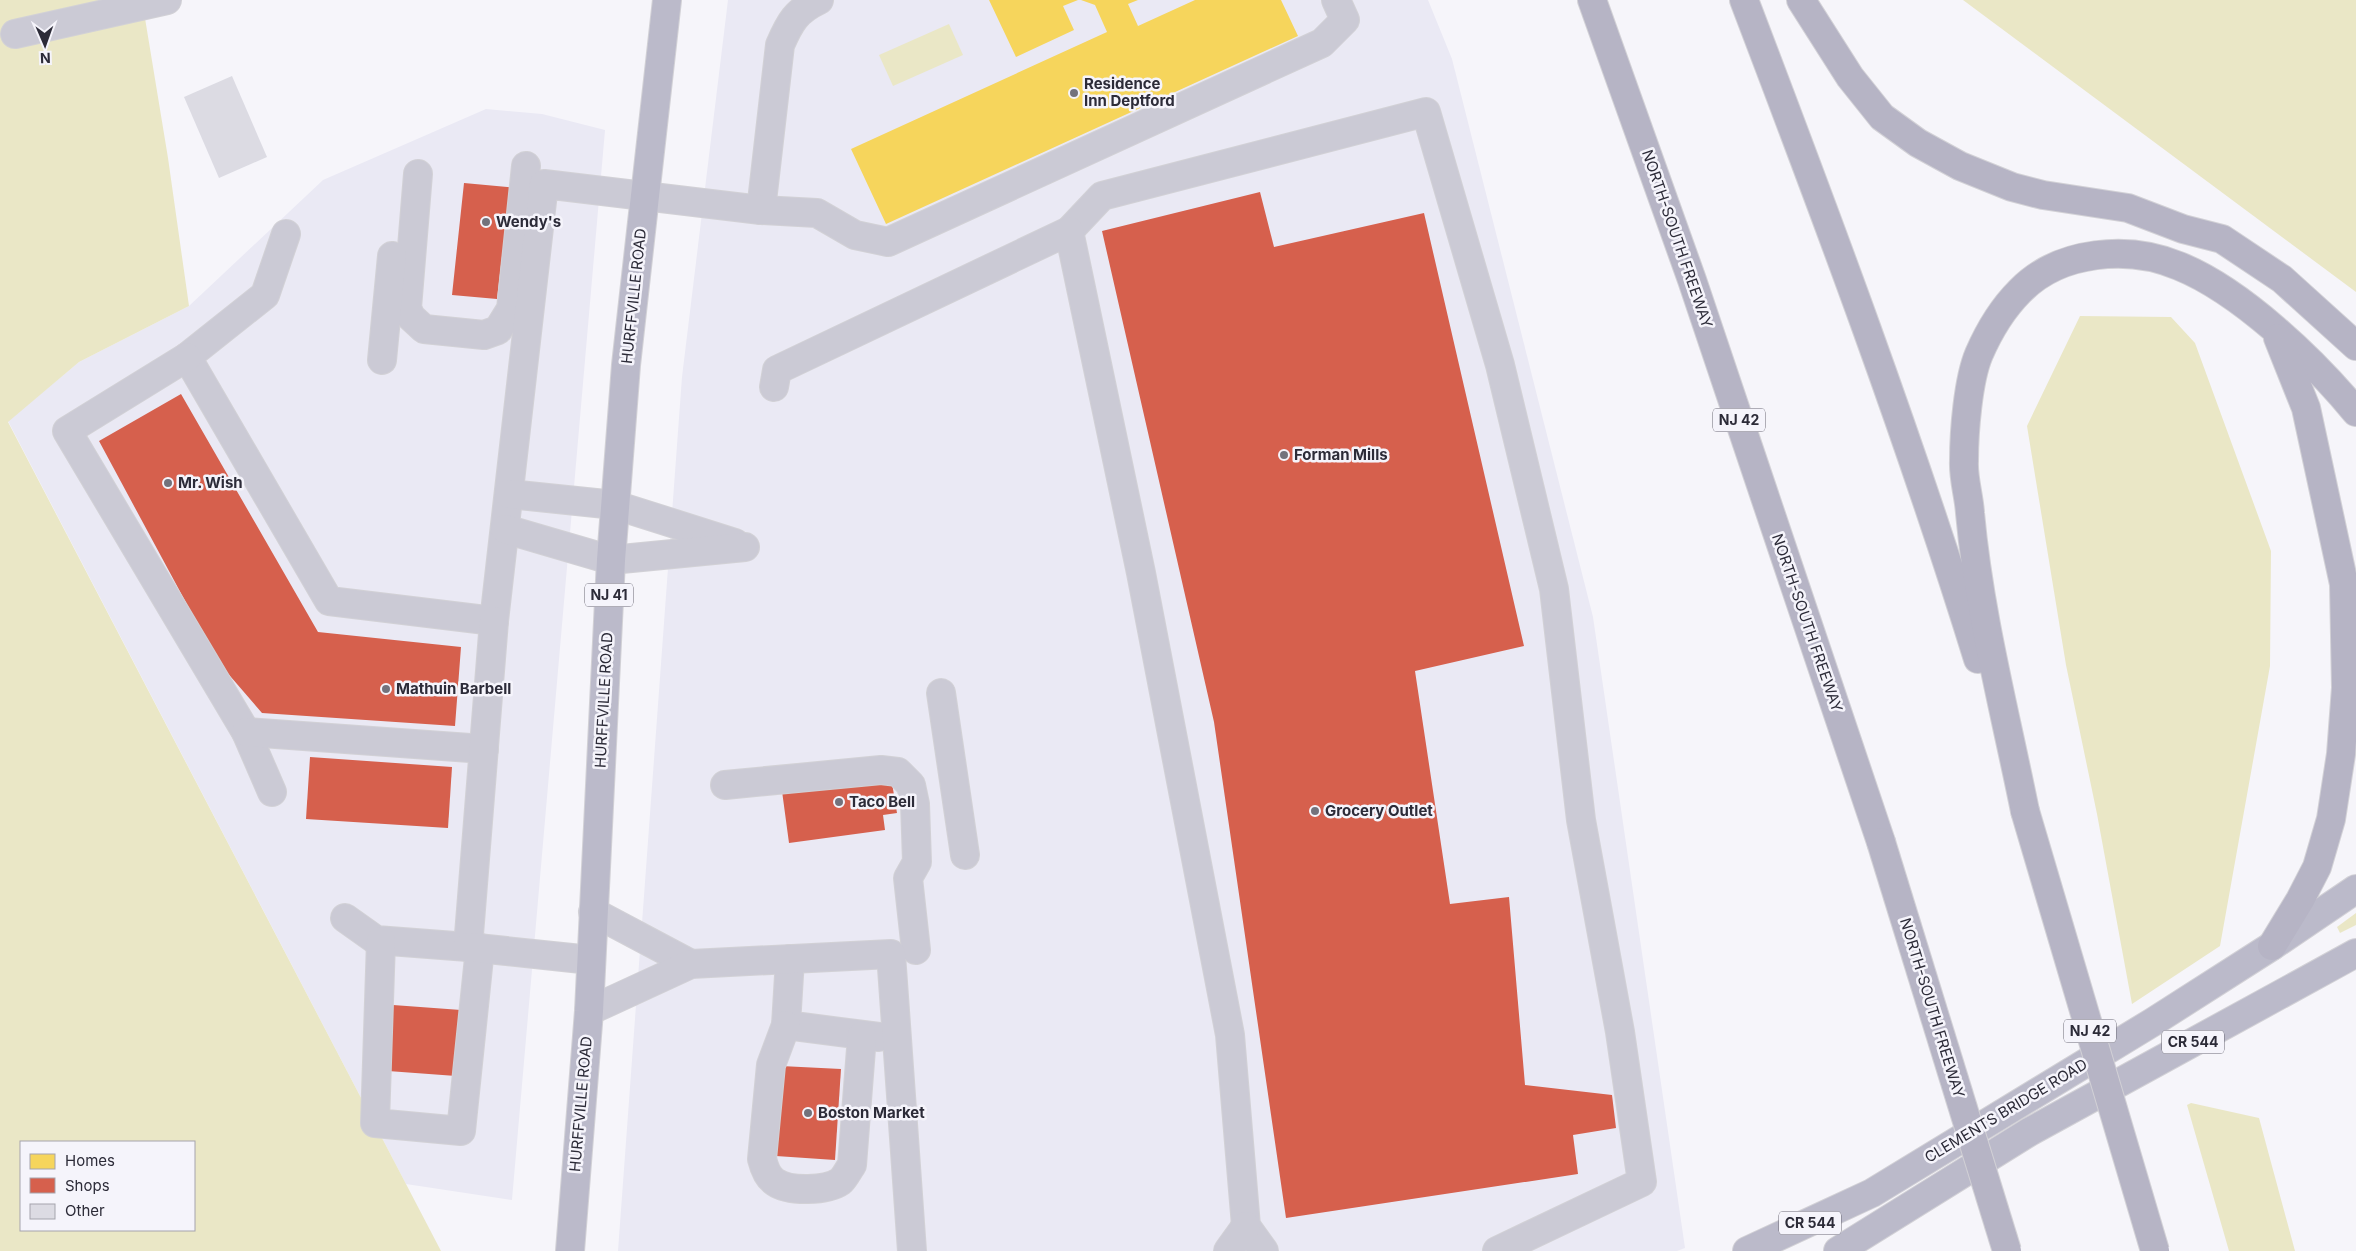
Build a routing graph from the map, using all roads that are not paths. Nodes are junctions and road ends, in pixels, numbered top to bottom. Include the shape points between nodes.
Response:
1 (167, 0) edge
2 (667, 0) edge
3 (820, 0) edge
4 (1336, 0) edge
5 (1592, 0) edge
6 (1744, 0) edge
7 (1801, 0) edge
8 (15, 34) dead end
9 (535, 175) junction
10 (644, 195) junction
11 (761, 210) junction
12 (1069, 231) junction
13 (286, 234) dead end
14 (2274, 330) junction
15 (2356, 346) edge
16 (187, 357) junction
17 (382, 360) dead end
18 (774, 387) dead end
19 (2356, 412) edge
20 (508, 494) junction
21 (615, 504) junction
22 (505, 529) junction
23 (611, 560) junction
24 (494, 621) junction
25 (941, 693) dead end
26 (246, 732) junction
27 (484, 748) junction
28 (725, 785) dead end
29 (272, 792) dead end
30 (2024, 811) junction
31 (965, 855) dead end
32 (2356, 889) edge
33 (593, 912) junction
34 (345, 918) dead end
35 (381, 941) junction
36 (2272, 946) junction
37 (474, 947) junction
38 (916, 950) dead end
39 (2356, 953) edge
40 (790, 959) junction
41 (591, 960) junction
42 (691, 964) junction
43 (589, 1012) junction
44 (786, 1025) junction
45 (862, 1036) junction
46 (897, 1037) junction
47 (1246, 1226) junction
48 (570, 1251) edge
49 (912, 1251) edge
50 (1228, 1251) edge
51 (1264, 1251) edge
52 (1497, 1251) edge
53 (1747, 1251) edge
54 (1838, 1251) edge
55 (2007, 1251) edge
56 (2155, 1251) edge

1 - 8 lane
2 - 10 main road, HURFFVILLE ROAD / NJ 41
3 - 11 lane via 807,6 790,21 780,45
4 - 11 lane via 1345,20 1322,43 888,242 855,235 817,213
5 - 55 highway, NORTH-SOUTH FREEWAY / NJ 42, bridge via 1696,290 1881,842
6 - 30 highway, NJ 42 via 1825,214 1944,550
7 - 15 highway via 1850,77 1882,117 1918,143 1960,166 2012,187 2128,208 2222,239 2282,280
9 - 10 lane
9 - 17 lane via 511,309 498,330 484,335 424,329 411,317 407,308 409,178
9 - 20 lane via 539,244
10 - 11 lane
10 - 21 main road, HURFFVILLE ROAD / NJ 41
12 - 18 lane via 777,370
12 - 47 lane via 1142,579 1230,1035
12 - 52 lane via 1102,196 1426,112 1500,365 1554,589 1581,820 1620,1032 1642,1182
13 - 16 lane via 265,296
14 - 19 highway via 2331,382
14 - 30 highway via 2213,282 2178,265 2136,253 2110,254 2082,257 2052,267 2021,289 2000,314 1978,356 1969,397 1963,464 1974,563
14 - 36 highway via 2306,408 2344,584 2346,688 2341,754 2331,819 2317,867
16 - 24 lane via 328,601
16 - 26 lane via 67,431
20 - 21 lane
20 - 22 lane
21 - 23 main road, HURFFVILLE ROAD / NJ 41
21 - 23 lane via 746,547
22 - 23 lane
22 - 24 lane
23 - 33 main road, HURFFVILLE ROAD / NJ 41
24 - 27 lane
25 - 31 lane
26 - 27 lane
26 - 29 lane
27 - 37 lane
28 - 38 lane via 881,770 898,772 911,784 914,804 912,870
30 - 56 highway, NJ 42, bridge
32 - 36 main road, CLEMENTS BRIDGE ROAD / CR 544
33 - 41 main road, HURFFVILLE ROAD / NJ 41
33 - 42 lane
34 - 35 lane
35 - 37 lane
35 - 37 lane via 375,1123 461,1131
36 - 53 main road, CLEMENTS BRIDGE ROAD / CR 544 via 1872,1194
37 - 41 lane
39 - 54 main road, CLEMENTS BRIDGE ROAD / CR 544 via 2031,1132
40 - 42 lane
40 - 44 lane
40 - 46 lane via 891,954
41 - 43 main road, HURFFVILLE ROAD / NJ 41
42 - 43 lane
43 - 48 main road, HURFFVILLE ROAD / NJ 41
44 - 45 lane
44 - 45 lane via 770,1065 762,1159 766,1172 775,1182 792,1188 818,1189 841,1181 852,1165
45 - 46 lane
46 - 49 lane
47 - 50 lane
47 - 51 lane

